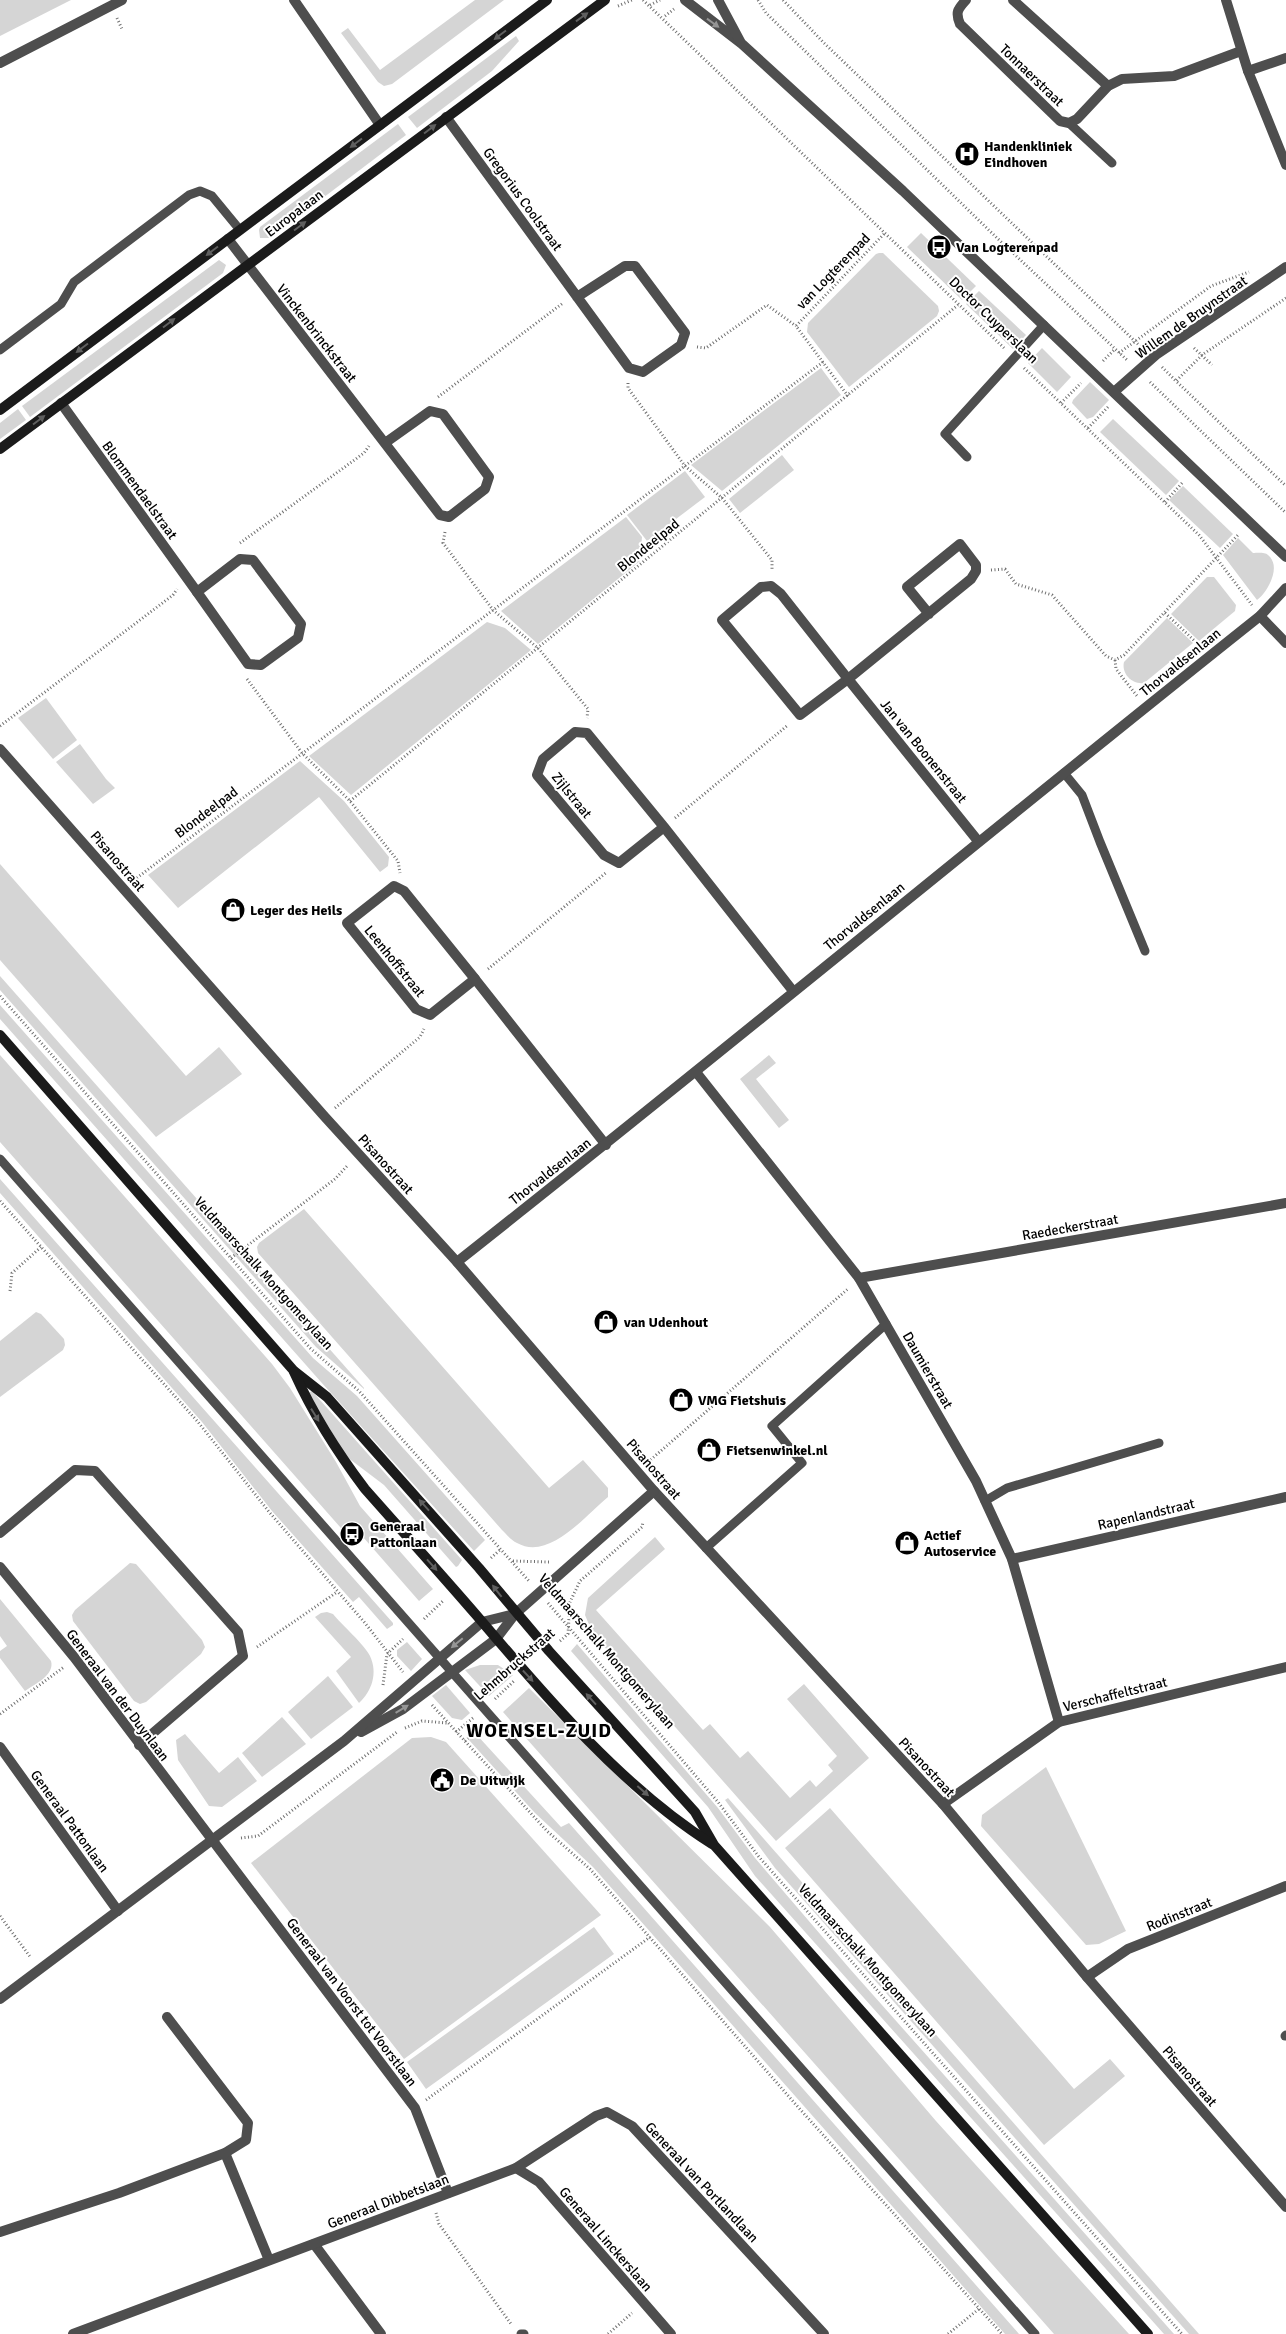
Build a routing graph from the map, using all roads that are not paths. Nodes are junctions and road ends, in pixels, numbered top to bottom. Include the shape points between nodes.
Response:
1 (122, 0) edge
2 (294, 0) edge
3 (547, 0) edge
4 (605, 0) edge
5 (684, 0) edge
6 (718, 0) edge
7 (966, 0) edge
8 (1013, 0) edge
9 (1226, 0) edge
10 (742, 44) junction
11 (1241, 51) junction
12 (1286, 58) edge
13 (0, 63) edge
14 (1248, 71) junction
15 (1108, 86) junction
16 (446, 117) junction
17 (1069, 124) junction
18 (380, 125) junction
19 (1112, 163) dead end
20 (1286, 165) edge
21 (240, 230) junction
22 (228, 239) junction
23 (247, 265) junction
24 (1286, 267) edge
25 (577, 297) junction
26 (1044, 325) junction
27 (0, 350) edge
28 (1114, 392) junction
29 (61, 404) junction
30 (0, 410) edge
31 (386, 443) junction
32 (0, 449) edge
33 (967, 457) dead end
34 (1286, 558) edge
35 (1286, 588) edge
36 (197, 592) junction
37 (929, 614) junction
38 (1260, 616) junction
39 (1286, 644) edge
40 (848, 679) junction
41 (0, 749) edge
42 (1064, 773) junction
43 (664, 827) junction
44 (978, 842) junction
45 (1145, 951) dead end
46 (476, 979) junction
47 (793, 991) junction
48 (0, 1035) edge
49 (696, 1072) junction
50 (606, 1145) junction
51 (0, 1159) edge
52 (1286, 1204) edge
53 (457, 1262) junction
54 (859, 1278) junction
55 (886, 1324) junction
56 (294, 1371) junction
57 (1159, 1443) dead end
58 (654, 1491) junction
59 (1286, 1497) edge
60 (985, 1501) junction
61 (0, 1533) edge
62 (706, 1548) junction
63 (1012, 1559) junction
64 (0, 1567) edge
65 (515, 1614) junction
66 (482, 1622) junction
67 (496, 1639) junction
68 (440, 1657) junction
69 (1286, 1667) edge
70 (453, 1672) junction
71 (1058, 1722) junction
72 (344, 1741) junction
73 (139, 1745) junction
74 (0, 1747) edge
75 (943, 1804) junction
76 (211, 1840) junction
77 (714, 1845) junction
78 (1286, 1886) edge
79 (118, 1911) junction
80 (1087, 1977) junction
81 (0, 1999) edge
82 (167, 2017) dead end
83 (225, 2153) junction
84 (516, 2168) junction
85 (448, 2193) junction
86 (1286, 2207) edge
87 (0, 2232) edge
88 (314, 2244) junction
89 (269, 2260) junction
90 (73, 2334) edge
91 (380, 2334) edge
92 (671, 2334) edge
93 (824, 2334) edge
94 (1035, 2334) edge
95 (1148, 2334) edge

1 - 13 street
2 - 18 street
3 -> 18 main road, Europalaan
16 -> 4 main road, Europalaan
5 -> 10 street
6 - 10 street
7 - 17 street, Tonnaerstraat via 956,15 960,24 1060,121
8 - 15 street
9 - 11 street
10 - 26 street
11 - 14 street
11 - 15 street, Tonnaerstraat via 1174,76 1122,79
12 - 14 street
14 - 20 street
15 - 17 street, Tonnaerstraat
23 -> 16 main road, Europalaan
16 - 25 street, Gregorius Coolstraat
17 - 19 lane
18 -> 21 main road, Europalaan
21 - 22 main road, Europalaan
21 - 27 lane via 212,196 200,191 189,195 74,282 61,304
22 - 23 street, Vinckenbrinckstraat
22 -> 30 main road, Europalaan
29 -> 23 main road, Europalaan
23 - 31 street, Vinckenbrinckstraat
24 - 28 street, Willem de Bruynstraat via 1153,358
25 - 25 street, Gregorius Coolstraat via 630,368 643,372 681,345 685,333 635,266 625,266
26 - 28 street
26 - 33 lane via 945,434
28 - 34 street
32 -> 29 main road, Europalaan
29 - 36 street, Blommendaelstraat
31 - 31 street, Vinckenbrinckstraat via 440,515 449,517 486,488 489,477 443,414 430,411
35 - 38 street, Thorvaldsenlaan
36 - 36 street, Blommendaelstraat via 240,559 253,560 301,624 298,638 261,665 248,664
37 - 37 street via 907,588 960,544 976,565 976,571 971,579
37 - 40 street
38 - 39 street
38 - 42 street, Thorvaldsenlaan
40 - 40 street, Jan van Boonenstraat via 781,594 771,586 762,587 722,620 800,715
40 - 44 street, Jan van Boonenstraat
41 - 53 street, Pisanostraat
42 - 44 street, Thorvaldsenlaan
42 - 45 lane via 1082,795
43 - 43 street, Zijlstraat via 587,733 575,732 543,759 537,774 604,855 619,862
43 - 47 street
44 - 47 street, Thorvaldsenlaan
46 - 46 street, Leenhoffstraat via 404,891 394,886 347,923 416,1009 430,1015
46 - 50 street
47 - 49 street, Thorvaldsenlaan
48 - 56 main road
49 - 50 street, Thorvaldsenlaan
49 - 54 street, Daumierstraat
50 - 53 street, Thorvaldsenlaan
51 - 68 lane
52 - 54 street, Raedeckerstraat
53 - 58 street, Pisanostraat
54 - 55 street, Daumierstraat
55 - 60 street, Daumierstraat
55 - 62 lane via 772,1426 802,1463
65 -> 56 main road via 479,1568 328,1397
56 -> 66 main road via 308,1403 365,1489
57 - 60 lane via 1007,1488
58 - 62 street, Pisanostraat
58 - 65 street
59 - 63 street, Rapenlandstraat
60 - 63 street, Daumierstraat
61 - 73 street via 75,1470 95,1471 238,1632 243,1656
62 - 75 street, Pisanostraat
63 - 71 street, Daumierstraat
64 - 73 street, Generaal van der Duynlaan via 74,1657
65 - 66 street
65 - 67 street
77 -> 65 main road via 695,1812
66 - 67 main road
66 -> 68 street
67 - 70 street
67 -> 77 main road via 604,1756 683,1826
68 - 70 lane
68 - 72 street
69 - 71 street, Verschaffeltstraat
72 -> 70 street via 403,1708
70 - 94 lane
71 - 75 street, Verschaffeltstraat
72 - 76 street
73 - 76 street, Generaal van der Duynlaan
74 - 79 street, Generaal Pattonlaan
75 - 80 street, Pisanostraat
76 - 79 street
76 - 85 street, Generaal van Voorst tot Voorstlaan via 416,2108
77 - 95 main road
78 - 80 street, Rodinstraat via 1128,1949
79 - 81 street
80 - 86 street, Pisanostraat
82 - 83 street via 248,2123 246,2140
83 - 87 street via 119,2193
83 - 89 street
84 - 85 street, Generaal Dibbetslaan
84 - 92 street, Generaal Linckerslaan via 539,2182
84 - 93 street, Generaal van Portlandlaan via 607,2112 632,2126
85 - 88 street, Generaal Dibbetslaan
88 - 89 street, Generaal Dibbetslaan
88 - 91 street
89 - 90 street, Generaal Dibbetslaan

